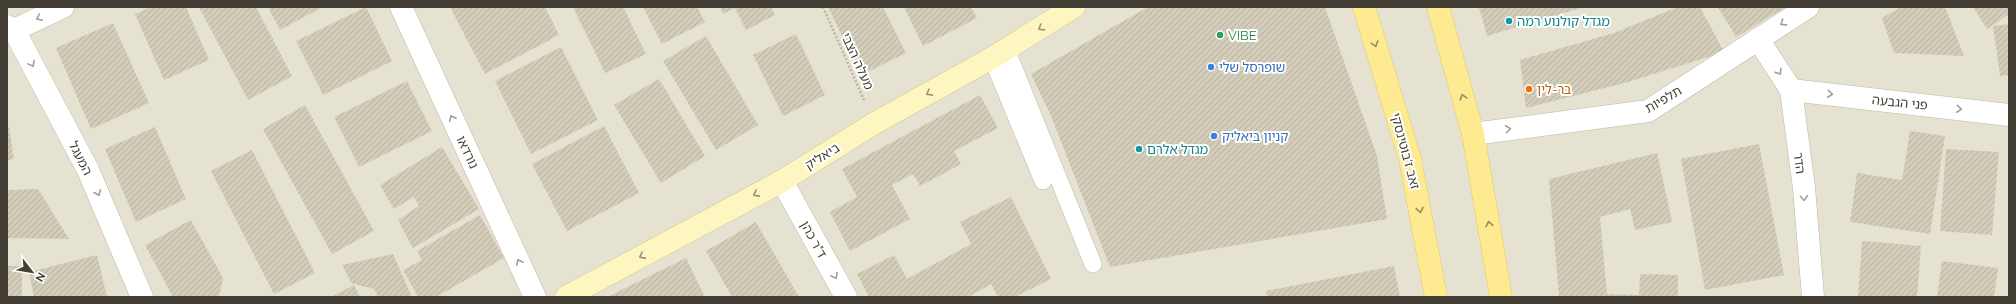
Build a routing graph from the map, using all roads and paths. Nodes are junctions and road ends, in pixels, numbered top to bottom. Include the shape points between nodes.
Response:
1 (63, 7) edge
2 (401, 7) edge
3 (824, 7) edge
4 (1074, 7) edge
5 (1364, 7) edge
6 (1438, 7) edge
7 (1808, 7) edge
8 (10, 28) edge
9 (1758, 39) junction
10 (999, 54) junction
11 (1791, 90) junction
12 (2009, 115) edge
13 (874, 123) junction
14 (1473, 134) junction
15 (782, 181) junction
16 (1043, 181) dead end
17 (1093, 264) dead end
18 (142, 297) edge
19 (535, 297) edge
20 (566, 297) edge
21 (846, 297) edge
22 (1436, 297) edge
23 (1501, 297) edge
24 (1813, 297) edge

1 -> 8 street
19 -> 2 street, נורדאו
3 - 13 path, מעלה הצבי
4 -> 10 street, ביאליק
5 -> 22 main road, זאב ז'בוטינסקי via 1410,159
14 -> 6 main road
7 -> 9 street, תלפיות
8 -> 18 street, המעגל via 88,170
9 -> 11 street, הדר
14 -> 9 street, תלפיות via 1648,111
10 -> 13 street, ביאליק
10 - 16 lane
10 - 17 lane
11 -> 12 street, פני הגבעה
11 -> 24 street, הדר via 1804,188
13 - 15 street, ביאליק
23 -> 14 main road
15 -> 20 street, ביאליק
15 -> 21 street, ד"ר כהן

